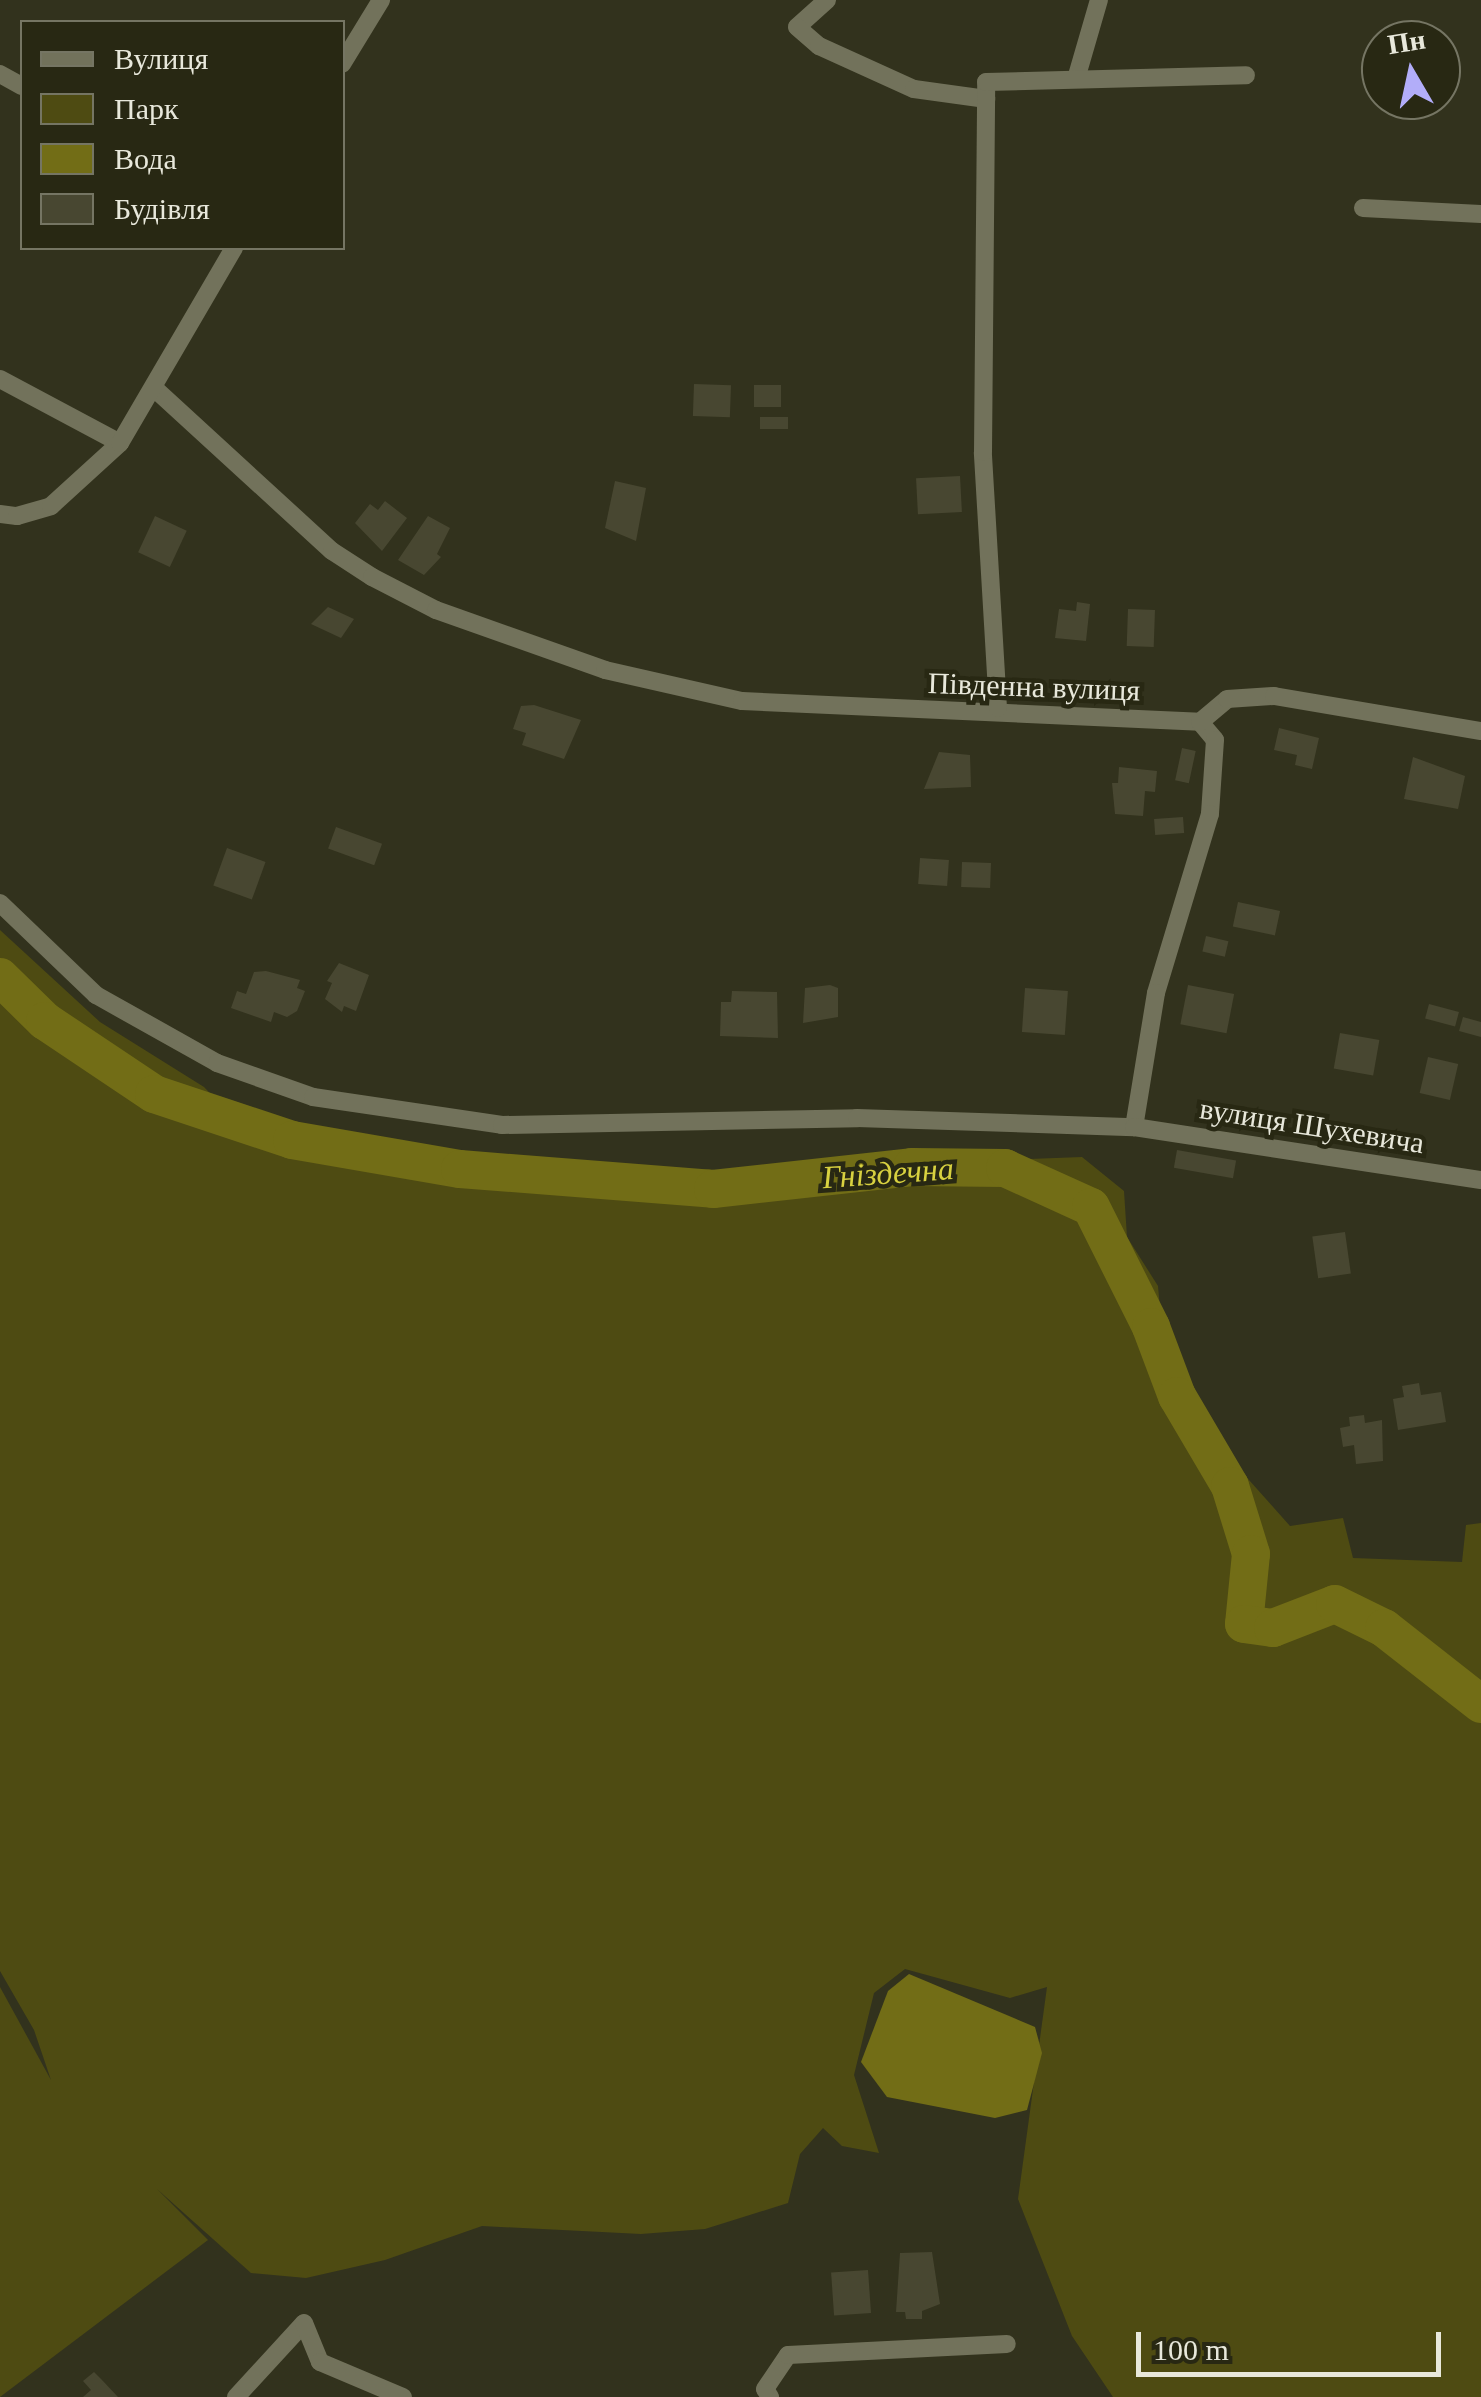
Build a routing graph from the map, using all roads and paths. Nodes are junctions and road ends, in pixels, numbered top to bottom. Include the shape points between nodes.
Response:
1 (380, 0) edge
2 (827, 0) edge
3 (1099, 0) edge
4 (345, 59) edge
5 (1246, 76) dead end
6 (1076, 79) junction
7 (986, 99) junction
8 (1363, 208) dead end
9 (1481, 214) edge
10 (233, 250) edge
11 (0, 379) edge
12 (154, 388) junction
13 (120, 443) junction
14 (0, 514) edge
15 (998, 708) junction
16 (1200, 722) junction
17 (1481, 730) edge
18 (0, 903) edge
19 (1134, 1127) junction
20 (1481, 1180) edge
21 (1007, 2344) dead end
22 (236, 2397) edge
23 (403, 2397) edge
24 (770, 2397) edge

1 - 4 street
2 - 7 street via 797,27 819,46 914,90
3 - 6 street
5 - 6 street
6 - 7 street via 986,82
7 - 15 street via 983,452
8 - 9 street
10 - 12 street
11 - 13 street
12 - 13 street
12 - 15 street, Південна вулиця via 332,551 459,618 605,670 742,700 886,710
13 - 14 street via 51,506
15 - 16 street, Південна вулиця
16 - 17 street via 1227,700 1274,696
16 - 19 street via 1214,740 1210,814 1156,993
18 - 19 street, вулиця Шухевича via 96,996 217,1064 313,1097 502,1125 857,1118
19 - 20 street, вулиця Шухевича
21 - 24 street via 788,2355 765,2390
22 - 23 street via 304,2323 320,2362

